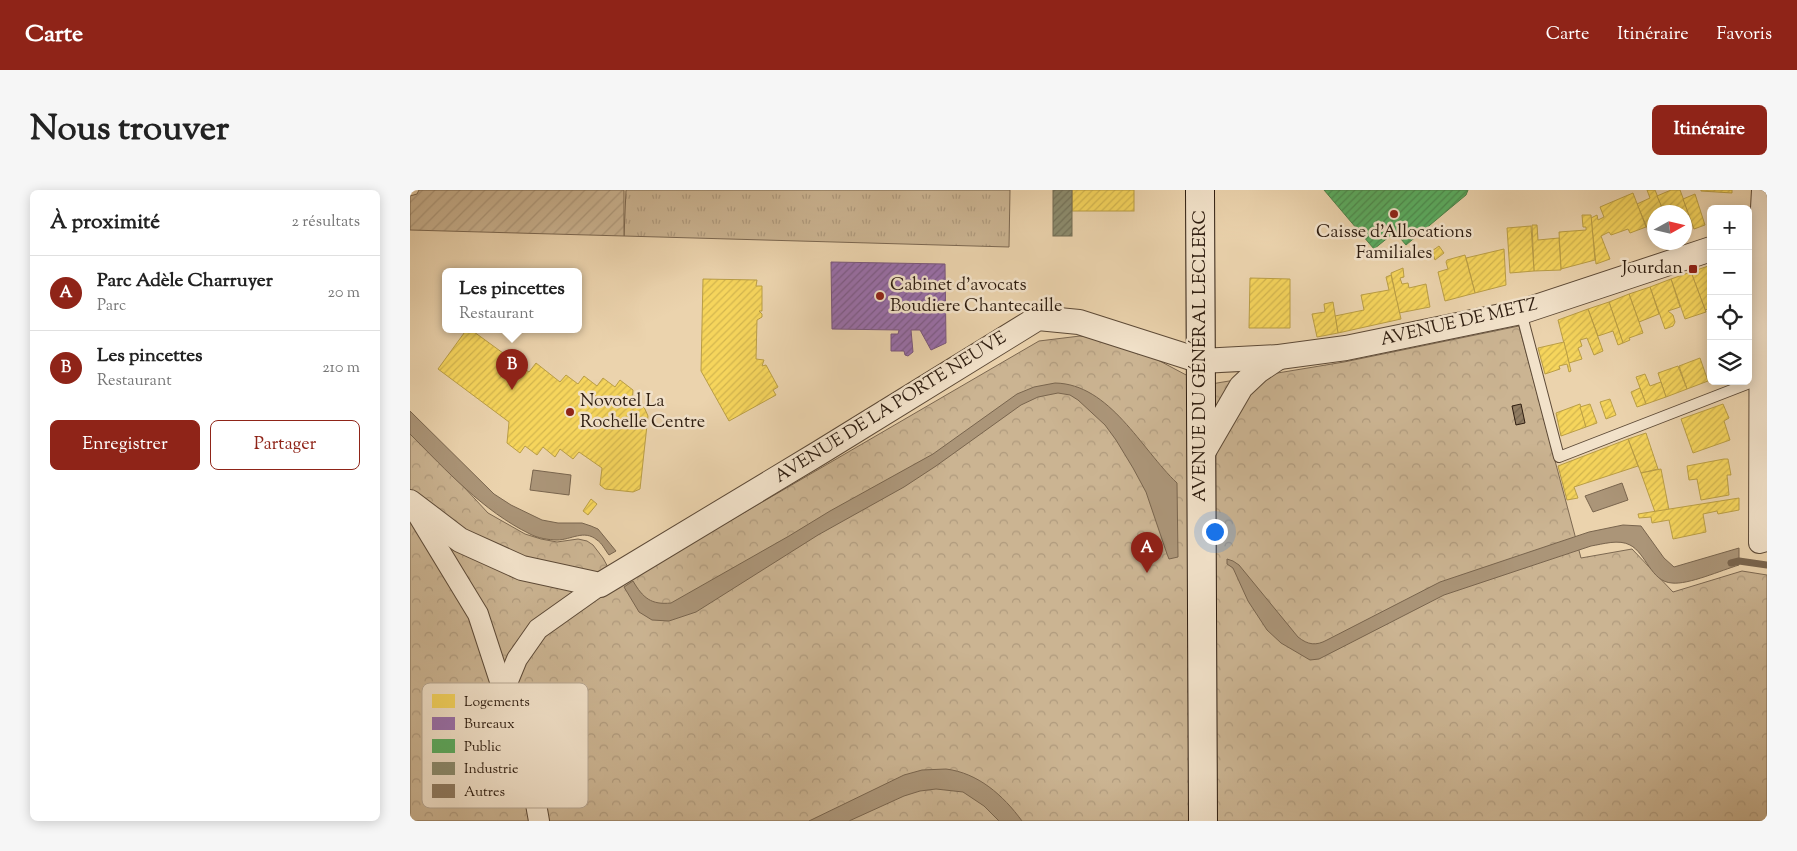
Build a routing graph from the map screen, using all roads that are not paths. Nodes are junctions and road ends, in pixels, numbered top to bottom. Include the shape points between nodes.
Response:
1 (1200, 190) edge
2 (1762, 190) edge
3 (1758, 226) edge
4 (1708, 250) edge
5 (1521, 312) junction
6 (1279, 357) junction
7 (1201, 361) junction
8 (1764, 378) edge
9 (1201, 456) junction
10 (410, 503) edge
11 (1763, 542) edge
12 (600, 585) junction
13 (500, 683) edge
14 (507, 683) edge
15 (537, 808) edge
16 (539, 821) edge
17 (1203, 821) edge

1 - 7 main road, AVENUE DU GÉNÉRAL LECLERC
2 - 3 street
3 - 8 street
4 - 5 street, AVENUE DE METZ
5 - 6 street, AVENUE DE METZ via 1346,348
5 - 8 lane via 1560,457
6 - 7 street, AVENUE DE METZ
6 - 9 street via 1241,387
7 - 9 main road, AVENUE DU GÉNÉRAL LECLERC
7 - 12 street, AVENUE DE LA PORTE NEUVE via 1079,322 1038,318
8 - 11 street
9 - 17 main road, AVENUE DU GÉNÉRAL LECLERC
10 - 12 street via 460,540 522,568
10 - 13 street via 478,614
12 - 14 street via 538,629 517,659
15 - 16 street

